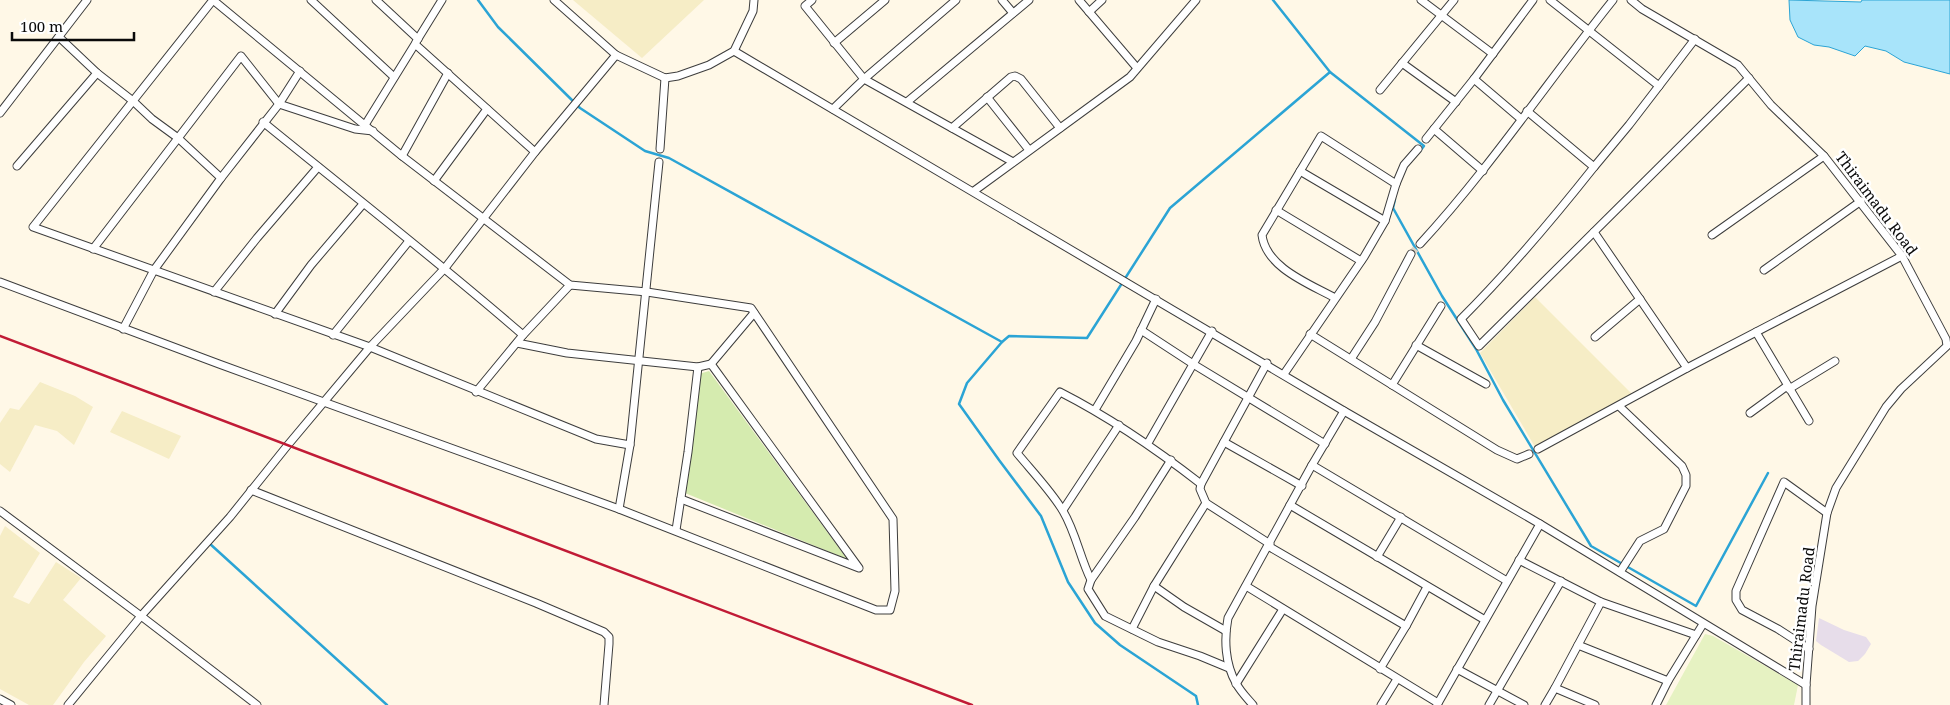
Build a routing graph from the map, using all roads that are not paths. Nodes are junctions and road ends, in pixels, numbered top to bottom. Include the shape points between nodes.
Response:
1 (87, 0) edge
2 (213, 0) edge
3 (311, 0) edge
4 (376, 0) edge
5 (442, 0) edge
6 (554, 0) edge
7 (754, 0) edge
8 (812, 0) edge
9 (885, 0) edge
10 (956, 0) edge
11 (1002, 0) edge
12 (1029, 0) edge
13 (1079, 0) edge
14 (1102, 0) edge
15 (1196, 0) edge
16 (1420, 0) edge
17 (1454, 0) edge
18 (1533, 0) edge
19 (1550, 0) edge
20 (1613, 0) edge
21 (1631, 0) edge
22 (1089, 12) junction
23 (1012, 13) junction
24 (1442, 16) junction
25 (1588, 31) junction
26 (59, 37) junction
27 (1695, 39) junction
28 (416, 42) junction
29 (834, 43) junction
30 (734, 52) junction
31 (1493, 54) junction
32 (616, 55) junction
33 (1402, 63) junction
34 (1137, 68) junction
35 (300, 71) junction
36 (97, 72) junction
37 (448, 73) junction
38 (394, 78) junction
39 (665, 78) junction
40 (864, 78) junction
41 (1749, 78) junction
42 (1474, 79) junction
43 (1659, 86) junction
44 (1380, 90) dead end
45 (987, 97) junction
46 (133, 101) junction
47 (907, 102) junction
48 (1456, 102) junction
49 (279, 104) junction
50 (486, 109) junction
51 (833, 109) junction
52 (1527, 111) junction
53 (0, 113) edge
54 (1521, 119) junction
55 (263, 122) junction
56 (365, 125) junction
57 (952, 128) junction
58 (1060, 128) junction
59 (1434, 129) junction
60 (373, 131) junction
61 (178, 138) junction
62 (1426, 139) dead end
63 (660, 149) dead end
64 (1418, 149) dead end
65 (1029, 150) junction
66 (535, 152) junction
67 (402, 156) junction
68 (1824, 156) junction
69 (659, 162) dead end
70 (1013, 162) junction
71 (17, 166) dead end
72 (1594, 167) junction
73 (318, 168) junction
74 (1300, 171) junction
75 (1483, 171) junction
76 (221, 178) junction
77 (434, 181) junction
78 (1396, 184) junction
79 (974, 191) junction
80 (1861, 202) junction
81 (363, 204) junction
82 (1276, 210) junction
83 (484, 220) junction
84 (1384, 221) junction
85 (1594, 232) junction
86 (1712, 234) dead end
87 (409, 241) junction
88 (1420, 244) tunnel mouth
89 (93, 249) junction
90 (1411, 254) tunnel mouth
91 (1902, 256) junction
92 (1361, 261) junction
93 (445, 268) junction
94 (154, 270) junction
95 (1764, 270) dead end
96 (0, 282) edge
97 (570, 284) junction
98 (214, 292) junction
99 (647, 292) junction
100 (1335, 298) junction
101 (1640, 298) junction
102 (1156, 299) junction
103 (1441, 306) dead end
104 (754, 313) junction
105 (274, 314) junction
106 (123, 329) junction
107 (1142, 330) junction
108 (1212, 332) junction
109 (1756, 332) junction
110 (1310, 334) junction
111 (333, 335) junction
112 (523, 335) junction
113 (1595, 337) dead end
114 (517, 343) junction
115 (1416, 345) junction
116 (370, 347) junction
117 (1949, 348) edge
118 (1351, 359) junction
119 (639, 360) junction
120 (1835, 361) dead end
121 (1267, 363) junction
122 (711, 364) junction
123 (1193, 364) junction
124 (698, 367) junction
125 (1687, 368) junction
126 (1284, 374) junction
127 (1486, 384) dead end
128 (1392, 385) junction
129 (1788, 388) junction
130 (476, 392) junction
131 (1249, 398) junction
132 (325, 402) junction
133 (1620, 406) junction
134 (1095, 410) junction
135 (1344, 411) junction
136 (1750, 413) dead end
137 (1809, 421) dead end
138 (1119, 425) junction
139 (1224, 442) junction
140 (1148, 443) junction
141 (1325, 444) junction
142 (630, 445) junction
143 (1538, 449) dead end
144 (1529, 454) dead end
145 (1171, 460) junction
146 (1312, 465) junction
147 (1201, 484) junction
148 (1302, 486) junction
149 (252, 490) junction
150 (681, 499) junction
151 (1206, 503) junction
152 (1290, 505) junction
153 (619, 509) junction
154 (1063, 510) junction
155 (0, 511) edge
156 (1827, 513) junction
157 (1401, 516) junction
158 (1540, 524) junction
159 (676, 530) junction
160 (1269, 545) junction
161 (1377, 557) junction
162 (1520, 560) junction
163 (1624, 567) junction
164 (1092, 580) junction
165 (1507, 581) junction
166 (1561, 581) junction
167 (1154, 586) junction
168 (1246, 586) junction
169 (1427, 587) junction
170 (1601, 602) junction
171 (1283, 609) junction
172 (141, 616) junction
173 (1485, 620) junction
174 (1703, 624) junction
175 (1406, 626) junction
176 (1132, 629) junction
177 (1226, 631) junction
178 (1696, 635) junction
179 (1578, 645) junction
180 (1809, 649) junction
181 (1229, 668) junction
182 (1380, 669) junction
183 (1457, 669) junction
184 (1397, 679) junction
185 (1668, 681) junction
186 (1236, 684) junction
187 (1806, 685) junction
188 (1555, 688) junction
189 (1496, 691) junction
190 (0, 699) edge
191 (1437, 704) edge
192 (11, 705) edge
193 (68, 705) edge
194 (257, 705) edge
195 (604, 705) edge
196 (1252, 705) edge
197 (1381, 705) edge
198 (1489, 705) edge
199 (1524, 705) edge
200 (1545, 705) edge
201 (1595, 705) edge
202 (1656, 705) edge
203 (1806, 705) edge

1 - 26 street
2 - 35 street
2 - 46 street
3 - 38 street
4 - 28 street
5 - 28 street
6 - 32 street
7 - 30 street via 753,10
8 - 29 street via 805,6
9 - 29 street
10 - 40 street
11 - 23 street
12 - 23 street
13 - 22 street
14 - 22 street
15 - 34 street
16 - 24 street
17 - 24 street
18 - 31 street
19 - 25 street
20 - 25 street
21 - 27 street, Thiraimadu Road
22 - 34 street
23 - 47 street
24 - 31 street
24 - 33 street
25 - 43 street
25 - 52 street
26 - 36 street
26 - 53 street
27 - 41 street, Thiraimadu Road via 1738,65
27 - 43 street
28 - 37 street
28 - 38 street
29 - 40 street
30 - 39 street via 709,66
30 - 51 street
31 - 42 street
32 - 39 street
32 - 66 street
33 - 44 street
33 - 48 street
34 - 58 street via 1130,77
35 - 49 street
35 - 56 street
36 - 46 street
36 - 71 street
37 - 50 street
37 - 67 street
38 - 56 street
39 - 63 street
40 - 47 street
40 - 51 street
41 - 68 street, Thiraimadu Road via 1771,105
41 - 85 street
42 - 48 street
42 - 54 street
43 - 72 street
45 - 57 street
45 - 58 street via 1014,76 1021,79
45 - 65 street
46 - 61 street
46 - 89 street via 33,227
47 - 57 street
48 - 59 street
49 - 55 street
49 - 60 street via 355,129
49 - 61 street via 242,56
50 - 66 street
50 - 77 street
51 - 79 street
52 - 54 street
52 - 72 street
54 - 75 street
55 - 73 street
55 - 76 street
56 - 60 street
57 - 70 street
58 - 65 street
59 - 62 street
59 - 75 street
60 - 67 street
61 - 76 street
61 - 89 street
64 - 78 street via 1404,165
65 - 70 street
66 - 83 street
67 - 77 street
68 - 80 street, Thiraimadu Road
68 - 86 street
69 - 99 street
70 - 79 street
72 - 85 street via 1525,252 1461,319 1479,346
73 - 81 street
73 - 98 street
74 - 78 street via 1322,136
74 - 82 street
74 - 84 street
75 - 88 street
76 - 94 street
77 - 83 street
78 - 84 street
79 - 102 street
80 - 91 street, Thiraimadu Road
80 - 95 street
81 - 87 street
81 - 105 street
82 - 92 street
82 - 100 street via 1262,235 1263,245 1291,274
83 - 93 street
83 - 97 street
84 - 92 street
85 - 101 street
87 - 93 street
87 - 111 street
89 - 94 street
90 - 118 street
91 - 109 street
91 - 117 street, Thiraimadu Road
92 - 100 street
93 - 112 street
93 - 116 street
94 - 98 street
94 - 106 street
96 - 106 street
97 - 99 street
97 - 112 street
98 - 105 street
99 - 104 street via 751,308
99 - 119 street
100 - 110 street
101 - 113 street
101 - 125 street
102 - 107 street
102 - 108 street
103 - 115 street
104 - 122 street
104 - 159 street via 893,519 895,591 890,610 876,610
105 - 111 street
106 - 132 street
107 - 123 street
107 - 134 street
108 - 121 street
108 - 123 street
109 - 125 street
109 - 129 street
110 - 118 street
110 - 126 street
111 - 116 street
112 - 114 street
114 - 119 street via 567,353
114 - 130 street
115 - 127 street
115 - 128 street
116 - 130 street
116 - 132 street
117 - 156 street, Thiraimadu Road via 1901,389 1886,408 1836,488
118 - 128 street
119 - 124 street
119 - 142 street
120 - 129 street
121 - 126 street
121 - 131 street
122 - 124 street
122 - 150 street via 859,568
123 - 131 street
123 - 140 street
124 - 150 street
125 - 133 street
126 - 135 street
128 - 144 street via 1497,450 1517,459
129 - 136 street
129 - 137 street
130 - 142 street via 596,439
131 - 139 street
131 - 141 street
132 - 149 street
132 - 153 street
133 - 143 street
133 - 163 street via 1682,466 1686,475 1686,486 1664,529 1640,541
134 - 138 street
134 - 154 street via 1060,392 1017,453
135 - 141 street
135 - 158 street
138 - 140 street
138 - 154 street
139 - 147 street
139 - 148 street
140 - 145 street
141 - 146 street
142 - 153 street
145 - 147 street
145 - 164 street
146 - 148 street
146 - 157 street
147 - 151 street
148 - 152 street
149 - 172 street
149 - 195 street via 604,632 609,637 609,644
150 - 159 street
151 - 160 street
151 - 167 street
152 - 160 street
152 - 161 street
153 - 159 street
154 - 164 street
155 - 172 street
156 - 180 street, Thiraimadu Road via 1812,606
156 - 180 street via 1784,482 1736,591 1736,600 1742,610
157 - 161 street
157 - 165 street
158 - 162 street
158 - 163 street
160 - 168 street
160 - 175 street
161 - 169 street
162 - 165 street
162 - 166 street
163 - 174 street
164 - 176 street via 1088,589 1105,616
165 - 173 street
166 - 170 street
166 - 189 street
167 - 176 street
167 - 177 street
168 - 171 street
168 - 177 street via 1228,618
169 - 173 street
169 - 175 street
170 - 178 street
170 - 179 street
171 - 182 street
171 - 186 street
172 - 193 street
172 - 194 street
173 - 183 street
174 - 178 street
174 - 187 street
175 - 182 street
176 - 181 street
177 - 181 street
178 - 185 street
179 - 185 street
179 - 188 street
180 - 187 street, Thiraimadu Road
181 - 186 street
182 - 184 street
183 - 189 street
183 - 191 street
184 - 191 street
184 - 197 street
185 - 202 street
186 - 196 street
187 - 203 street, Thiraimadu Road
188 - 200 street
188 - 201 street
189 - 198 street
189 - 199 street
190 - 192 street

